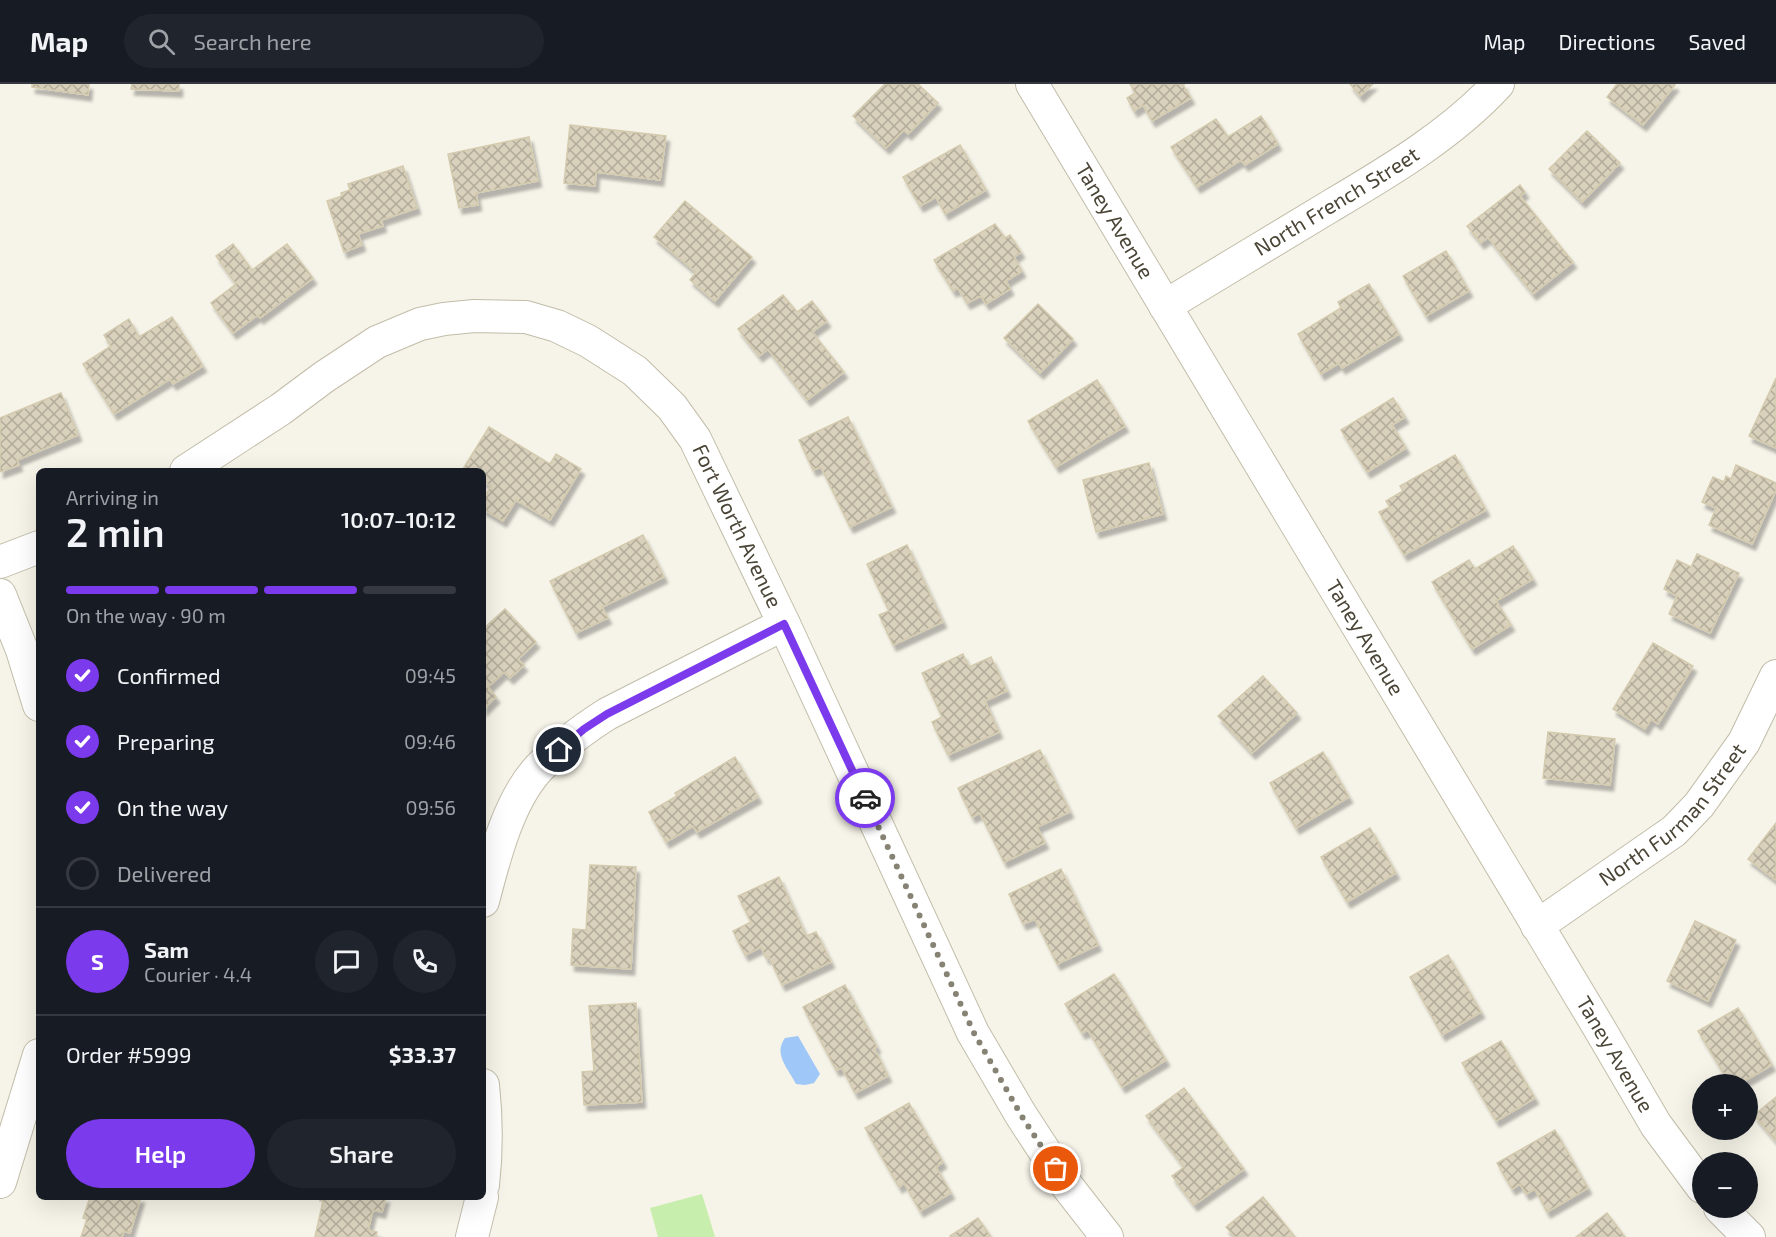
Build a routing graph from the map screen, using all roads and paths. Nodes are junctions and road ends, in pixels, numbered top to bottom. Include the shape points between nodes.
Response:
1 (1032, 84) edge
2 (1498, 84) edge
3 (1165, 306) junction
4 (191, 468) edge
5 (36, 548) edge
6 (0, 562) edge
7 (0, 595) edge
8 (784, 624) junction
9 (1776, 676) edge
10 (36, 695) edge
11 (486, 892) edge
12 (1538, 926) junction
13 (36, 1064) edge
14 (486, 1114) edge
15 (486, 1160) edge
16 (1692, 1174) edge
17 (0, 1182) edge
18 (481, 1200) edge
19 (1730, 1218) edge
20 (472, 1237) edge
21 (1107, 1237) edge
22 (1749, 1237) edge

1 - 3 street, Taney Avenue
2 - 3 street, North French Street via 1431,142
3 - 12 street, Taney Avenue
4 - 8 street, Fort Worth Avenue via 377,342 420,324 444,319 526,317 557,326 614,357 635,371 672,407 695,439
5 - 6 street
7 - 10 street
8 - 11 street via 607,714 559,750 537,771 510,817
8 - 21 street, Fort Worth Avenue via 974,1033 1021,1115 1068,1187
9 - 12 street, North Furman Street via 1744,742 1699,805 1674,831
12 - 16 street, Taney Avenue via 1656,1125
13 - 17 street
14 - 15 street
18 - 20 street
19 - 22 street

